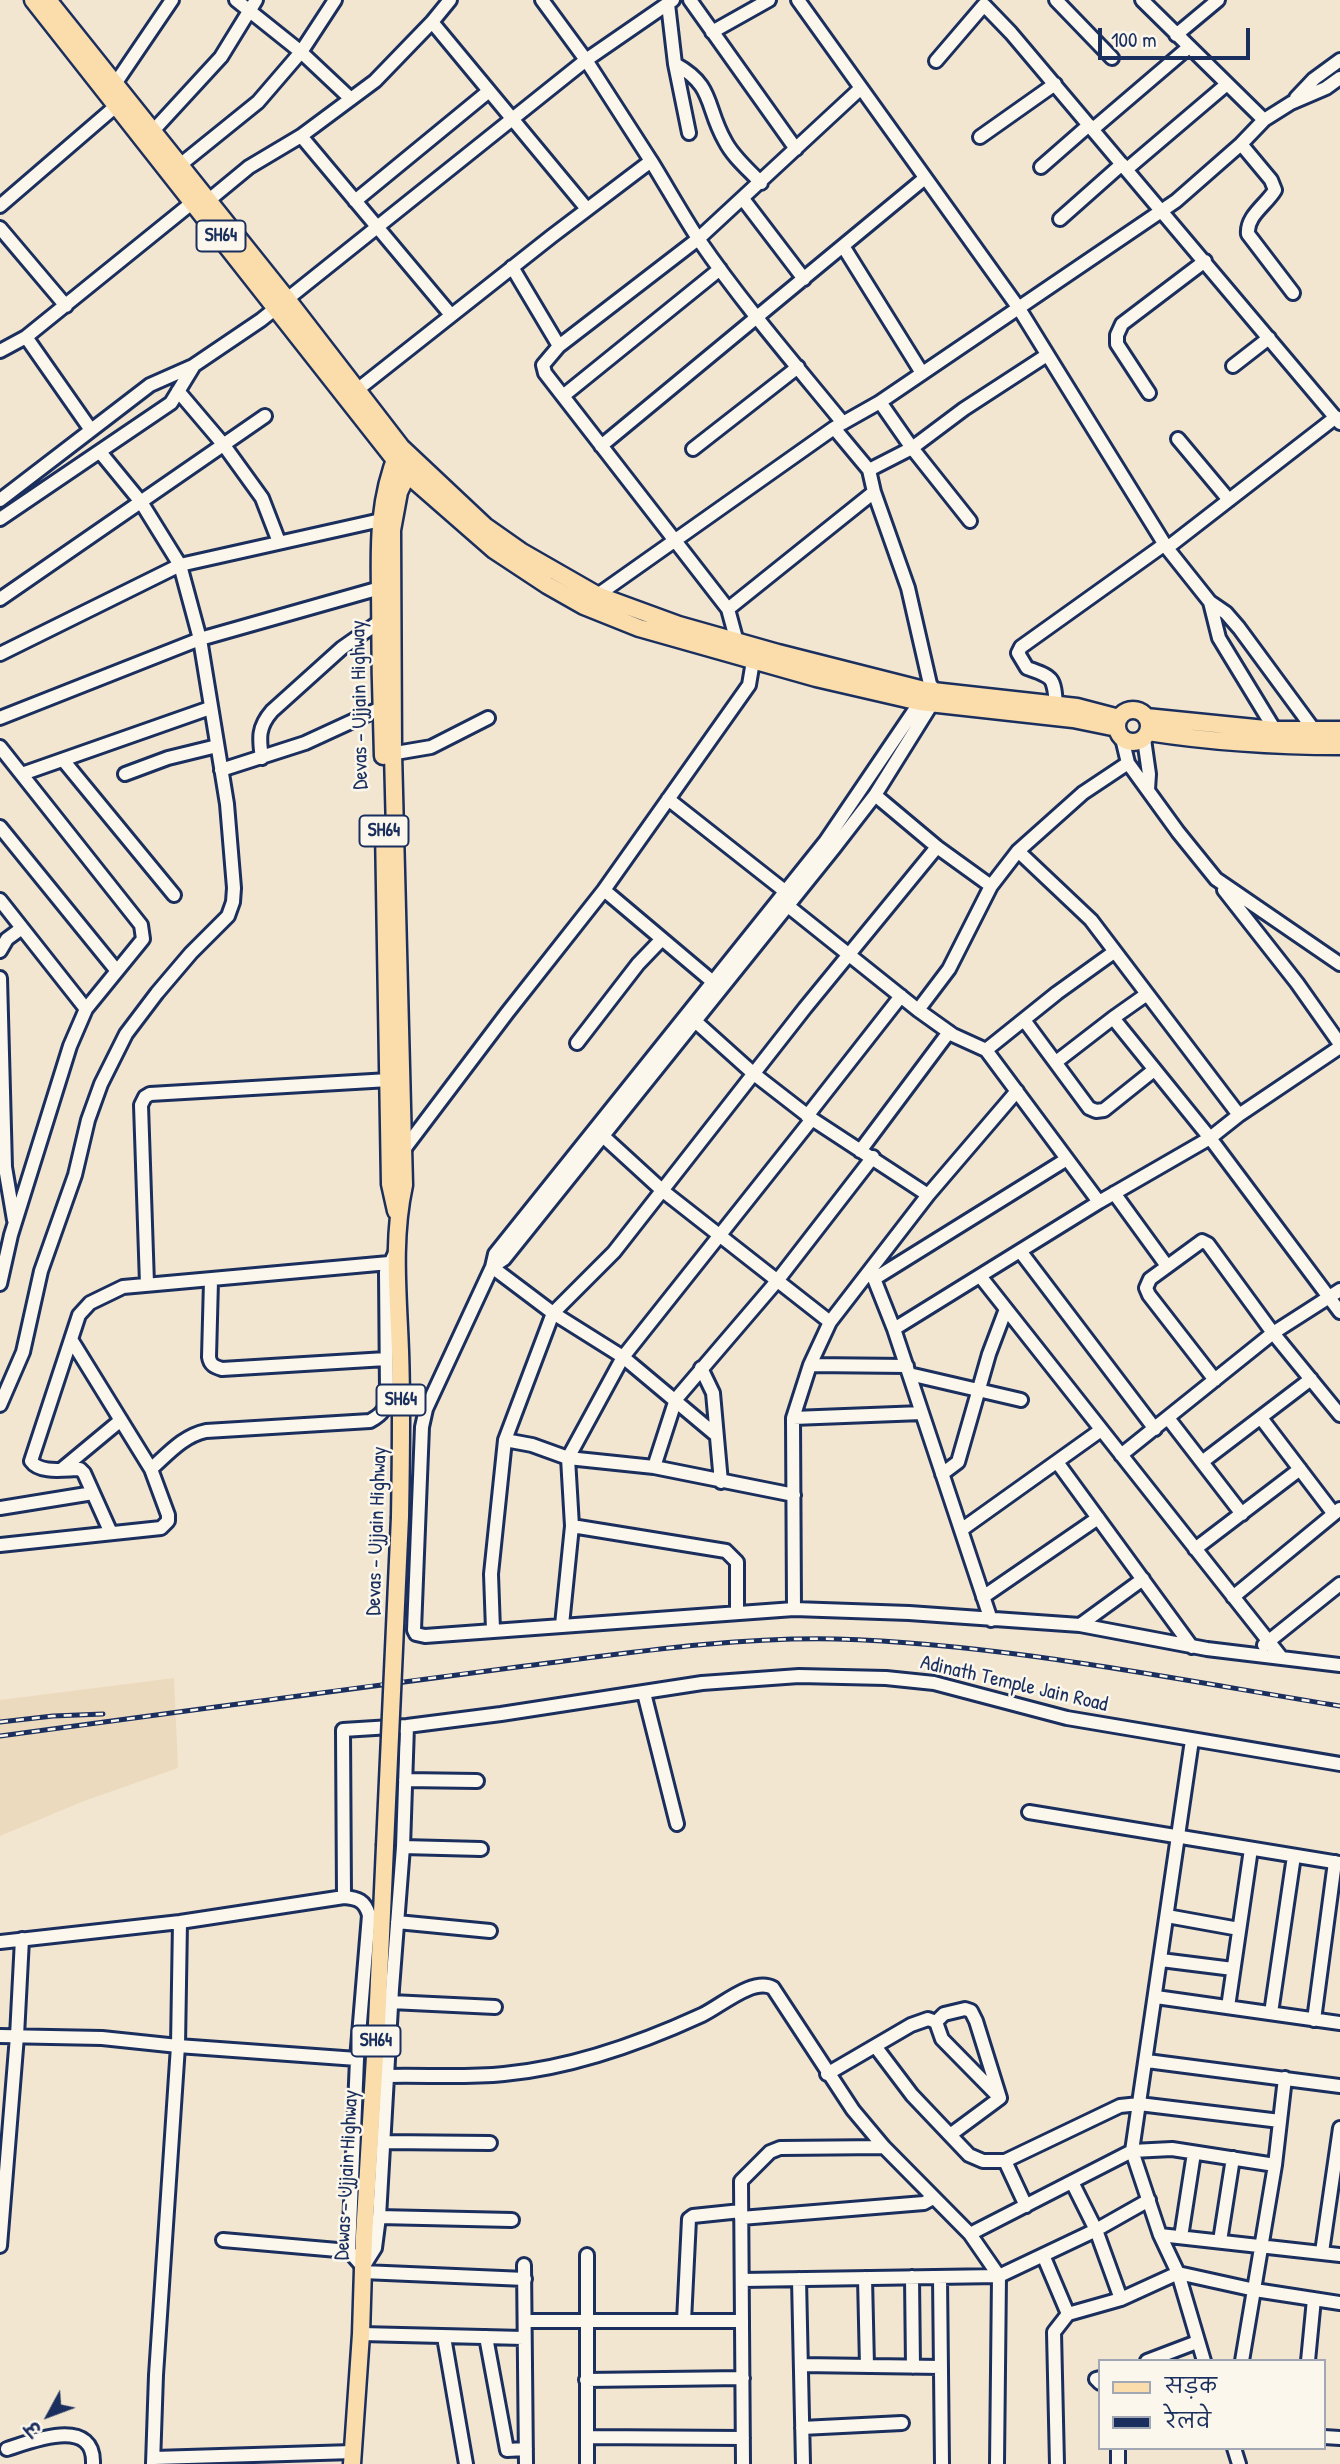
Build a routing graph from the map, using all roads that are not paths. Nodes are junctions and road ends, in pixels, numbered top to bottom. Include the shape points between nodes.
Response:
1 (33, 0) edge
2 (48, 0) edge
3 (172, 0) edge
4 (236, 0) edge
5 (335, 0) edge
6 (450, 0) edge
7 (542, 0) edge
8 (690, 0) edge
9 (769, 0) edge
10 (798, 0) edge
11 (1056, 0) edge
12 (1142, 0) edge
13 (1218, 0) edge
14 (670, 2) edge
15 (984, 2) edge
16 (253, 6) edge
17 (432, 22) junction
18 (712, 32) junction
19 (1176, 35) junction
20 (1189, 47) junction
21 (301, 52) junction
22 (1112, 58) dead end
23 (88, 60) junction
24 (586, 60) junction
25 (1340, 60) edge
26 (936, 61) dead end
27 (675, 64) junction
28 (1340, 78) edge
29 (115, 84) junction
30 (1055, 84) junction
31 (1227, 84) junction
32 (861, 88) junction
33 (489, 91) junction
34 (351, 99) junction
35 (1291, 103) junction
36 (116, 106) junction
37 (512, 120) junction
38 (1264, 120) junction
39 (1091, 127) junction
40 (152, 132) junction
41 (689, 133) dead end
42 (301, 136) junction
43 (980, 137) dead end
44 (1241, 144) junction
45 (796, 149) junction
46 (651, 161) junction
47 (180, 165) junction
48 (1041, 167) dead end
49 (1125, 167) junction
50 (925, 178) junction
51 (761, 183) junction
52 (743, 199) junction
53 (201, 201) junction
54 (355, 201) junction
55 (0, 206) edge
56 (587, 209) junction
57 (1162, 211) junction
58 (1060, 219) dead end
59 (0, 228) edge
60 (378, 229) junction
61 (698, 239) junction
62 (843, 246) junction
63 (1205, 261) junction
64 (512, 267) junction
65 (720, 269) junction
66 (804, 279) junction
67 (1293, 293) dead end
68 (282, 303) junction
69 (66, 306) junction
70 (1018, 307) junction
71 (451, 315) junction
72 (757, 318) junction
73 (26, 337) junction
74 (1269, 338) junction
75 (559, 346) junction
76 (0, 351) edge
77 (1047, 355) junction
78 (193, 366) junction
79 (1233, 366) dead end
80 (797, 367) junction
81 (922, 373) junction
82 (357, 390) junction
83 (178, 391) junction
84 (1149, 393) dead end
85 (563, 396) junction
86 (880, 402) junction
87 (265, 416) dead end
88 (1339, 421) edge
89 (839, 426) junction
90 (91, 430) junction
91 (1178, 439) dead end
92 (223, 444) junction
93 (601, 446) junction
94 (912, 448) junction
95 (694, 449) dead end
96 (100, 452) junction
97 (398, 454) junction
98 (410, 468) junction
99 (869, 470) junction
100 (874, 492) junction
101 (0, 500) edge
102 (1229, 500) junction
103 (141, 502) junction
104 (0, 519) edge
105 (380, 520) junction
106 (970, 521) dead end
107 (279, 542) junction
108 (676, 542) junction
109 (1166, 546) junction
110 (180, 565) junction
111 (380, 588) junction
112 (597, 595) junction
113 (0, 599) edge
114 (1210, 602) junction
115 (584, 606) junction
116 (728, 609) junction
117 (379, 622) junction
118 (200, 639) junction
119 (737, 642) junction
120 (0, 654) edge
121 (753, 661) junction
122 (929, 694) junction
123 (1056, 705) junction
124 (210, 708) junction
125 (382, 708) junction
126 (0, 718) edge
127 (488, 718) dead end
128 (1119, 728) junction
129 (1146, 729) junction
130 (1275, 730) junction
131 (1314, 730) junction
132 (1340, 730) edge
133 (217, 746) junction
134 (1340, 746) edge
135 (0, 747) edge
136 (388, 754) junction
137 (262, 758) junction
138 (63, 760) junction
139 (1128, 763) junction
140 (221, 770) junction
141 (22, 774) junction
142 (125, 774) dead end
143 (1148, 790) junction
144 (875, 795) junction
145 (668, 799) junction
146 (0, 827) edge
147 (937, 847) junction
148 (1018, 850) junction
149 (1216, 879) junction
150 (991, 886) junction
151 (604, 890) junction
152 (786, 892) junction
153 (174, 895) dead end
154 (0, 900) edge
155 (788, 906) junction
156 (22, 928) junction
157 (662, 939) junction
158 (0, 951) edge
159 (1114, 952) junction
160 (849, 955) junction
161 (1340, 964) edge
162 (117, 971) junction
163 (0, 978) edge
164 (713, 982) junction
165 (1147, 994) junction
166 (901, 996) junction
167 (86, 1009) junction
168 (918, 1010) junction
169 (1112, 1018) junction
170 (1024, 1020) junction
171 (695, 1021) junction
172 (949, 1032) junction
173 (577, 1043) dead end
174 (1340, 1046) edge
175 (986, 1050) junction
176 (1056, 1062) junction
177 (1154, 1070) junction
178 (754, 1074) junction
179 (389, 1080) junction
180 (1017, 1091) junction
181 (1239, 1115) junction
182 (2, 1118) edge
183 (810, 1118) junction
184 (604, 1137) junction
185 (1210, 1138) junction
186 (402, 1152) junction
187 (867, 1154) junction
188 (1067, 1159) junction
189 (663, 1191) junction
190 (1114, 1193) junction
191 (928, 1195) junction
192 (1099, 1202) junction
193 (397, 1216) junction
194 (15, 1224) junction
195 (720, 1237) junction
196 (1020, 1251) junction
197 (392, 1257) junction
198 (1167, 1266) junction
199 (492, 1267) junction
200 (873, 1275) junction
201 (980, 1276) junction
202 (211, 1281) junction
203 (777, 1281) junction
204 (0, 1284) edge
205 (147, 1284) junction
206 (1335, 1293) edge
207 (1006, 1309) junction
208 (1340, 1312) edge
209 (553, 1313) junction
210 (830, 1322) junction
211 (894, 1329) junction
212 (1273, 1333) junction
213 (72, 1341) junction
214 (623, 1357) junction
215 (386, 1359) junction
216 (810, 1365) junction
217 (701, 1368) junction
218 (908, 1370) junction
219 (1311, 1379) junction
220 (1215, 1380) junction
221 (979, 1390) junction
222 (676, 1399) junction
223 (1021, 1400) dead end
224 (0, 1405) edge
225 (922, 1413) junction
226 (1340, 1415) edge
227 (793, 1418) junction
228 (1168, 1418) junction
229 (1261, 1418) junction
230 (121, 1420) junction
231 (1154, 1429) junction
232 (1101, 1430) junction
233 (716, 1435) junction
234 (505, 1440) junction
235 (1121, 1455) junction
236 (568, 1458) junction
237 (1057, 1462) junction
238 (1202, 1462) junction
239 (654, 1468) junction
240 (62, 1469) junction
241 (151, 1469) junction
242 (1300, 1469) junction
243 (942, 1474) junction
244 (720, 1482) junction
245 (93, 1493) junction
246 (794, 1494) junction
247 (0, 1508) edge
248 (1337, 1511) edge
249 (1242, 1514) junction
250 (1098, 1518) junction
251 (572, 1526) junction
252 (961, 1530) junction
253 (111, 1533) junction
254 (0, 1545) edge
255 (1195, 1549) junction
256 (1143, 1579) junction
257 (1340, 1584) edge
258 (983, 1597) junction
259 (1233, 1597) junction
260 (794, 1609) junction
261 (737, 1613) junction
262 (991, 1620) junction
263 (562, 1625) junction
264 (1080, 1625) junction
265 (493, 1630) junction
266 (1268, 1642) junction
267 (1192, 1647) junction
268 (1252, 1654) junction
269 (1280, 1657) junction
270 (1340, 1665) edge
271 (644, 1693) junction
272 (407, 1726) junction
273 (1192, 1740) junction
274 (1340, 1764) edge
275 (405, 1780) junction
276 (477, 1781) dead end
277 (1029, 1812) dead end
278 (677, 1824) dead end
279 (1178, 1838) junction
280 (385, 1846) joint
281 (404, 1847) junction
282 (481, 1849) dead end
283 (1251, 1849) junction
284 (1294, 1856) junction
285 (1337, 1862) edge
286 (344, 1897) junction
287 (1167, 1916) junction
288 (180, 1922) junction
289 (397, 1922) junction
290 (1239, 1929) junction
291 (490, 1931) dead end
292 (22, 1939) junction
293 (0, 1942) edge
294 (1161, 1960) junction
295 (1233, 1969) junction
296 (1156, 1997) junction
297 (391, 2002) junction
298 (495, 2007) dead end
299 (1228, 2007) junction
300 (1271, 2013) junction
301 (1314, 2020) junction
302 (936, 2022) junction
303 (1340, 2023) edge
304 (0, 2036) edge
305 (18, 2036) junction
306 (178, 2046) junction
307 (876, 2046) junction
308 (357, 2059) junction
309 (1147, 2061) junction
310 (827, 2074) junction
311 (387, 2076) junction
312 (1285, 2078) junction
313 (1340, 2086) edge
314 (1000, 2098) junction
315 (1139, 2104) junction
316 (1280, 2121) junction
317 (1340, 2128) edge
318 (950, 2135) junction
319 (383, 2143) junction
320 (490, 2143) dead end
321 (884, 2147) junction
322 (1132, 2151) junction
323 (1194, 2153) junction
324 (1233, 2158) junction
325 (1004, 2161) junction
326 (1275, 2165) junction
327 (1072, 2182) junction
328 (933, 2198) junction
329 (1149, 2200) junction
330 (1026, 2206) junction
331 (741, 2215) junction
332 (379, 2217) junction
333 (512, 2220) dead end
334 (1096, 2231) junction
335 (970, 2234) junction
336 (1160, 2235) junction
337 (1181, 2237) junction
338 (223, 2240) dead end
339 (1220, 2241) junction
340 (0, 2245) edge
341 (1262, 2245) junction
342 (349, 2251) junction
343 (1322, 2252) junction
344 (587, 2255) dead end
345 (1043, 2255) junction
346 (1340, 2255) edge
347 (524, 2264) dead end
348 (363, 2269) junction
349 (1178, 2273) junction
350 (999, 2276) junction
351 (912, 2277) junction
352 (940, 2277) junction
353 (865, 2278) junction
354 (525, 2279) junction
355 (799, 2279) junction
356 (742, 2280) junction
357 (1255, 2290) junction
358 (1121, 2299) junction
359 (1314, 2299) junction
360 (1340, 2303) edge
361 (1068, 2314) junction
362 (525, 2321) junction
363 (586, 2321) junction
364 (684, 2321) junction
365 (742, 2321) junction
366 (361, 2334) junction
367 (444, 2337) junction
368 (486, 2337) junction
369 (524, 2337) junction
370 (1197, 2342) junction
371 (1154, 2359) edge
372 (1202, 2359) edge
373 (1242, 2359) edge
374 (1308, 2359) edge
375 (801, 2365) junction
376 (867, 2366) junction
377 (913, 2367) junction
378 (941, 2367) junction
379 (743, 2378) junction
380 (586, 2380) junction
381 (902, 2424) dead end
382 (802, 2428) junction
383 (587, 2437) junction
384 (743, 2438) junction
385 (7, 2449) dead end
386 (526, 2449) junction
387 (353, 2458) edge
388 (253, 2460) edge
389 (153, 2461) edge
390 (93, 2464) edge
391 (466, 2464) edge
392 (526, 2464) edge
393 (587, 2464) edge
394 (743, 2464) edge
395 (803, 2464) edge
396 (942, 2464) edge
397 (997, 2464) edge
398 (1057, 2464) edge

1 - 23 main road, SH64
2 - 23 main road, SH64
3 - 29 street
4 - 16 street
5 - 21 street
6 - 17 street
7 - 24 street
8 - 18 street
9 - 18 street
10 - 32 street
11 - 22 street
12 - 19 street
13 - 19 street
14 - 24 street
14 - 27 street
15 - 26 street
15 - 30 street
16 - 21 street
16 - 40 street via 221,57
17 - 33 street
17 - 34 street
18 - 45 street
19 - 20 street
20 - 31 street
20 - 39 street
21 - 34 street
21 - 47 street via 258,102
23 - 29 main road, SH64
23 - 36 main road, SH64
24 - 37 street
24 - 46 street
25 - 35 street
27 - 41 street
27 - 51 street via 699,82 725,141
28 - 35 street
29 - 40 main road, SH64
30 - 39 street
30 - 43 street
31 - 38 street
31 - 49 street
32 - 45 street
32 - 50 street
33 - 37 street
33 - 54 street
34 - 42 street
35 - 38 street
36 - 53 main road, SH64
36 - 55 street
37 - 56 street
37 - 60 street
38 - 44 street
39 - 48 street
39 - 49 street
40 - 47 main road, SH64
42 - 53 street
42 - 54 street
44 - 57 street
44 - 67 street via 1275,190 1252,217 1248,234
45 - 51 street
46 - 56 street
46 - 61 street
47 - 53 main road, SH64
49 - 57 street
49 - 58 street
50 - 62 street
50 - 70 street
51 - 52 street
52 - 61 street
52 - 66 street
53 - 68 main road, SH64
53 - 69 street
54 - 60 street
56 - 64 street
57 - 63 street
57 - 70 street
59 - 69 street
60 - 68 street
60 - 71 street
61 - 65 street
61 - 75 street
62 - 66 street
62 - 81 street
63 - 74 street
63 - 84 street via 1122,324 1117,335 1117,344
64 - 71 street
64 - 75 street
65 - 72 street
65 - 85 street
66 - 72 street
68 - 78 street
68 - 82 main road, SH64
68 - 97 main road, SH64
69 - 73 street
70 - 77 street
70 - 81 street
71 - 82 street
72 - 80 street
72 - 93 street
73 - 76 street
73 - 90 street
74 - 79 street
74 - 88 street
75 - 85 street via 543,365
77 - 94 street
77 - 109 street
78 - 83 street
78 - 90 street via 150,385
80 - 89 street
80 - 95 street
81 - 86 street
82 - 97 main road, SH64
83 - 92 street
83 - 96 street via 172,403
85 - 93 street
86 - 89 street
86 - 94 street
87 - 92 street
88 - 102 street
89 - 99 street
89 - 108 street
90 - 101 street
91 - 102 street
92 - 103 street
92 - 107 street via 262,498
93 - 108 street
94 - 99 street
94 - 106 street
96 - 103 street
96 - 104 street
97 - 98 main road, SH64
97 - 105 main road, Devas - Ujjain Highway / SH64
98 - 112 main road via 531,558
98 - 115 main road via 494,550
98 - 136 main road, Devas - Ujjain Highway / SH64 via 391,530
99 - 100 street
100 - 116 street
100 - 122 street via 908,588
102 - 109 street
103 - 110 street
103 - 113 street
105 - 107 street
105 - 111 main road, Devas - Ujjain Highway / SH64
107 - 110 street
108 - 112 street
108 - 116 street
109 - 114 street
109 - 123 street via 1021,647 1018,653 1027,668 1053,680
110 - 118 street
110 - 120 street
111 - 117 main road, Devas - Ujjain Highway / SH64
111 - 118 street
112 - 115 street
112 - 119 main road
114 - 130 street via 1219,638
114 - 131 street via 1239,628
115 - 121 main road via 675,640
116 - 119 street
117 - 125 main road, Devas - Ujjain Highway / SH64
117 - 137 street via 342,648 272,711 259,732
118 - 124 street
118 - 126 street
119 - 122 main road
121 - 122 main road
121 - 145 street via 749,685
122 - 123 main road
122 - 128 main road
122 - 144 street
122 - 152 street
123 - 128 main road via 1093,710
124 - 133 street
124 - 138 street
125 - 136 main road, Devas - Ujjain Highway / SH64
125 - 137 street
127 - 136 street via 431,747
128 - 129 main road via 1129,742 1137,742
128 - 129 main road via 1128,711 1134,710
128 - 139 street
129 - 130 main road
129 - 134 main road via 1185,738
129 - 143 street
130 - 131 main road
131 - 132 main road
133 - 140 street
133 - 142 street
135 - 141 street
136 - 179 main road, Devas - Ujjain Highway / SH64
136 - 186 main road, Devas - Ujjain Highway / SH64
137 - 140 street
138 - 141 street
138 - 153 street
139 - 143 street
139 - 148 street via 1083,793
140 - 224 street via 234,888 228,916 156,993 126,1034 101,1084 41,1271 23,1352
141 - 162 street via 141,925 142,939
143 - 149 street
144 - 147 street
144 - 155 street
145 - 151 street
145 - 152 street
146 - 162 street
147 - 150 street
147 - 160 street
148 - 150 street
148 - 159 street via 1091,920
149 - 161 street
149 - 174 street
150 - 168 street via 948,969
151 - 157 street
151 - 186 street
152 - 164 street
154 - 156 street
155 - 160 street
155 - 171 street
156 - 158 street
156 - 167 street
157 - 164 street
157 - 173 street
159 - 165 street
159 - 170 street
160 - 166 street
160 - 178 street
162 - 167 street
163 - 182 street
164 - 199 street via 495,1254
165 - 169 street
165 - 181 street
166 - 168 street
166 - 183 street
167 - 194 street via 70,1046
168 - 172 street
169 - 176 street
169 - 177 street
170 - 175 street
170 - 176 street
171 - 178 street
171 - 184 street
172 - 175 street
172 - 187 street
174 - 181 street
175 - 180 street
176 - 177 street via 1089,1108 1097,1111
177 - 185 street
178 - 183 street
178 - 189 street
179 - 193 main road, Devas - Ujjain Highway / SH64 via 390,1184
179 - 205 street via 145,1097 141,1105
180 - 188 street
180 - 191 street
181 - 185 street
182 - 194 street
183 - 187 street
183 - 195 street
184 - 189 street
184 - 199 street via 504,1259
185 - 190 street
185 - 206 street
186 - 193 main road, Devas - Ujjain Highway / SH64 via 404,1185
187 - 191 street
187 - 203 street
188 - 192 street
188 - 200 street
189 - 195 street
189 - 209 street via 614,1252
190 - 192 street
190 - 198 street
191 - 200 street
192 - 196 street
193 - 197 main road, Devas - Ujjain Highway / SH64
194 - 204 street
195 - 203 street
195 - 214 street
196 - 201 street
196 - 231 street
197 - 202 street
197 - 215 street via 386,1272
197 - 280 main road, Devas - Ujjain Highway / SH64, bridge via 398,1283 401,1469
198 - 212 street via 1196,1244 1208,1244
198 - 220 street via 1146,1288
199 - 209 street
199 - 265 street via 426,1409 422,1427 414,1624 416,1634 425,1636
200 - 210 street
200 - 211 street
201 - 207 street
201 - 211 street
202 - 205 street
202 - 215 street via 209,1362 215,1367
203 - 210 street
203 - 217 street
205 - 213 street via 123,1287 90,1303 79,1315
206 - 208 street
206 - 212 street
207 - 221 street
207 - 232 street
209 - 214 street
209 - 234 street
210 - 216 street
211 - 218 street
212 - 219 street
212 - 220 street
213 - 230 street
213 - 240 street via 31,1461 41,1469
214 - 222 street
214 - 236 street
215 - 241 street via 386,1407 370,1421 206,1431 184,1440
216 - 218 street
216 - 227 street
217 - 222 street
217 - 233 street via 713,1393
218 - 221 street
218 - 225 street
219 - 226 street
219 - 229 street
220 - 228 street
221 - 223 street
221 - 243 street via 958,1462
222 - 233 street
222 - 239 street
225 - 227 street
225 - 243 street
227 - 246 street
228 - 231 street
228 - 238 street
229 - 238 street
229 - 242 street
230 - 240 street
230 - 241 street
231 - 235 street
232 - 235 street
232 - 237 street
233 - 244 street
234 - 236 street
234 - 265 street via 491,1574
235 - 255 street
236 - 239 street
236 - 251 street
237 - 250 street
237 - 252 street
238 - 249 street
239 - 244 street
240 - 245 street via 80,1469
241 - 253 street via 168,1521 161,1528
242 - 248 street
242 - 249 street
243 - 252 street
244 - 246 street
245 - 247 street
245 - 253 street
246 - 260 street
248 - 259 street
249 - 255 street
250 - 256 street
250 - 258 street
251 - 261 street via 726,1551 737,1562
251 - 263 street
252 - 258 street
253 - 254 street
255 - 259 street
256 - 264 street
256 - 267 street
257 - 266 street
258 - 262 street
259 - 266 street
260 - 261 street
260 - 262 street
261 - 263 street
262 - 264 street
263 - 265 street
264 - 267 street
266 - 268 street
266 - 269 street
267 - 268 street
268 - 269 street
269 - 270 street
271 - 272 street, Adinath Temple Jain Road
271 - 273 street, Adinath Temple Jain Road via 702,1683 799,1676 886,1678 934,1684 1066,1718
271 - 278 street
272 - 275 street
272 - 286 street, Adinath Temple Jain Road via 343,1730
273 - 274 street, Adinath Temple Jain Road
273 - 279 street
275 - 276 street
275 - 281 street
277 - 279 street
279 - 283 street
279 - 287 street
280 - 348 main road, Dewas - Ujjain Highway / SH64
281 - 282 street
281 - 289 street
283 - 284 street
283 - 290 street
284 - 285 street
284 - 300 street
285 - 301 street
286 - 288 street
286 - 308 street via 360,1900 369,1915
287 - 290 street
287 - 294 street
288 - 292 street
288 - 306 street
289 - 291 street
289 - 297 street
290 - 295 street
292 - 293 street
292 - 305 street
294 - 295 street
294 - 296 street
295 - 299 street
296 - 299 street
296 - 309 street
297 - 298 street
297 - 311 street
299 - 300 street
300 - 301 street
301 - 303 street
302 - 307 street via 920,2022
302 - 314 street via 942,2039
302 - 314 street via 953,2010 971,2011
304 - 305 street
305 - 306 street
305 - 340 street
306 - 308 street
306 - 389 street
307 - 310 street
307 - 318 street via 912,2095
308 - 342 street
309 - 312 street
309 - 315 street
310 - 311 street via 767,1985 753,1986 702,2015 586,2060 503,2074
310 - 321 street
311 - 319 street
312 - 313 street
312 - 316 street
314 - 318 street
315 - 316 street
315 - 322 street
315 - 325 street via 1120,2106
316 - 326 street
317 - 343 street
318 - 325 street via 969,2155 983,2161
319 - 320 street
319 - 332 street
321 - 328 street
321 - 331 street via 780,2148 770,2152 741,2181
322 - 323 street
322 - 327 street
322 - 329 street
323 - 324 street
323 - 337 street
324 - 326 street
324 - 339 street
325 - 330 street
326 - 341 street
327 - 330 street
327 - 334 street
328 - 331 street via 924,2203
328 - 335 street
329 - 334 street
329 - 336 street
330 - 335 street
331 - 356 street
331 - 364 street via 689,2219
332 - 333 street
332 - 348 street via 375,2248
334 - 345 street
334 - 358 street
335 - 350 street
336 - 337 street
336 - 349 street
337 - 339 street
338 - 342 street
339 - 341 street
341 - 343 street
341 - 357 street
342 - 348 street
343 - 346 street
344 - 363 street
345 - 350 street
345 - 361 street
347 - 354 street
348 - 354 street
348 - 366 main road, Dewas - Ujjain Highway / SH64
349 - 357 street
349 - 358 street
349 - 370 street
350 - 352 street
350 - 397 street
351 - 352 street
351 - 353 street
351 - 377 street
352 - 378 street
353 - 355 street
353 - 376 street
354 - 362 street
355 - 356 street
355 - 375 street
356 - 365 street
357 - 359 street
357 - 373 street
358 - 361 street
359 - 360 street
359 - 374 street
361 - 398 street via 1054,2332
362 - 363 street
362 - 369 street
363 - 364 street
363 - 380 street
364 - 365 street
365 - 379 street
366 - 367 street
366 - 387 main road, Dewas - Ujjain Highway / SH64
367 - 368 street
367 - 391 street
368 - 369 street
368 - 386 street via 508,2450
369 - 386 street
370 - 371 street
370 - 372 street
375 - 376 street
375 - 382 street
376 - 377 street
377 - 378 street
378 - 396 street
379 - 380 street
379 - 384 street
380 - 383 street
381 - 382 street
382 - 395 street
383 - 384 street
383 - 393 street
384 - 394 street
385 - 390 street via 71,2435 87,2444
386 - 392 street
387 - 388 street
388 - 389 street

